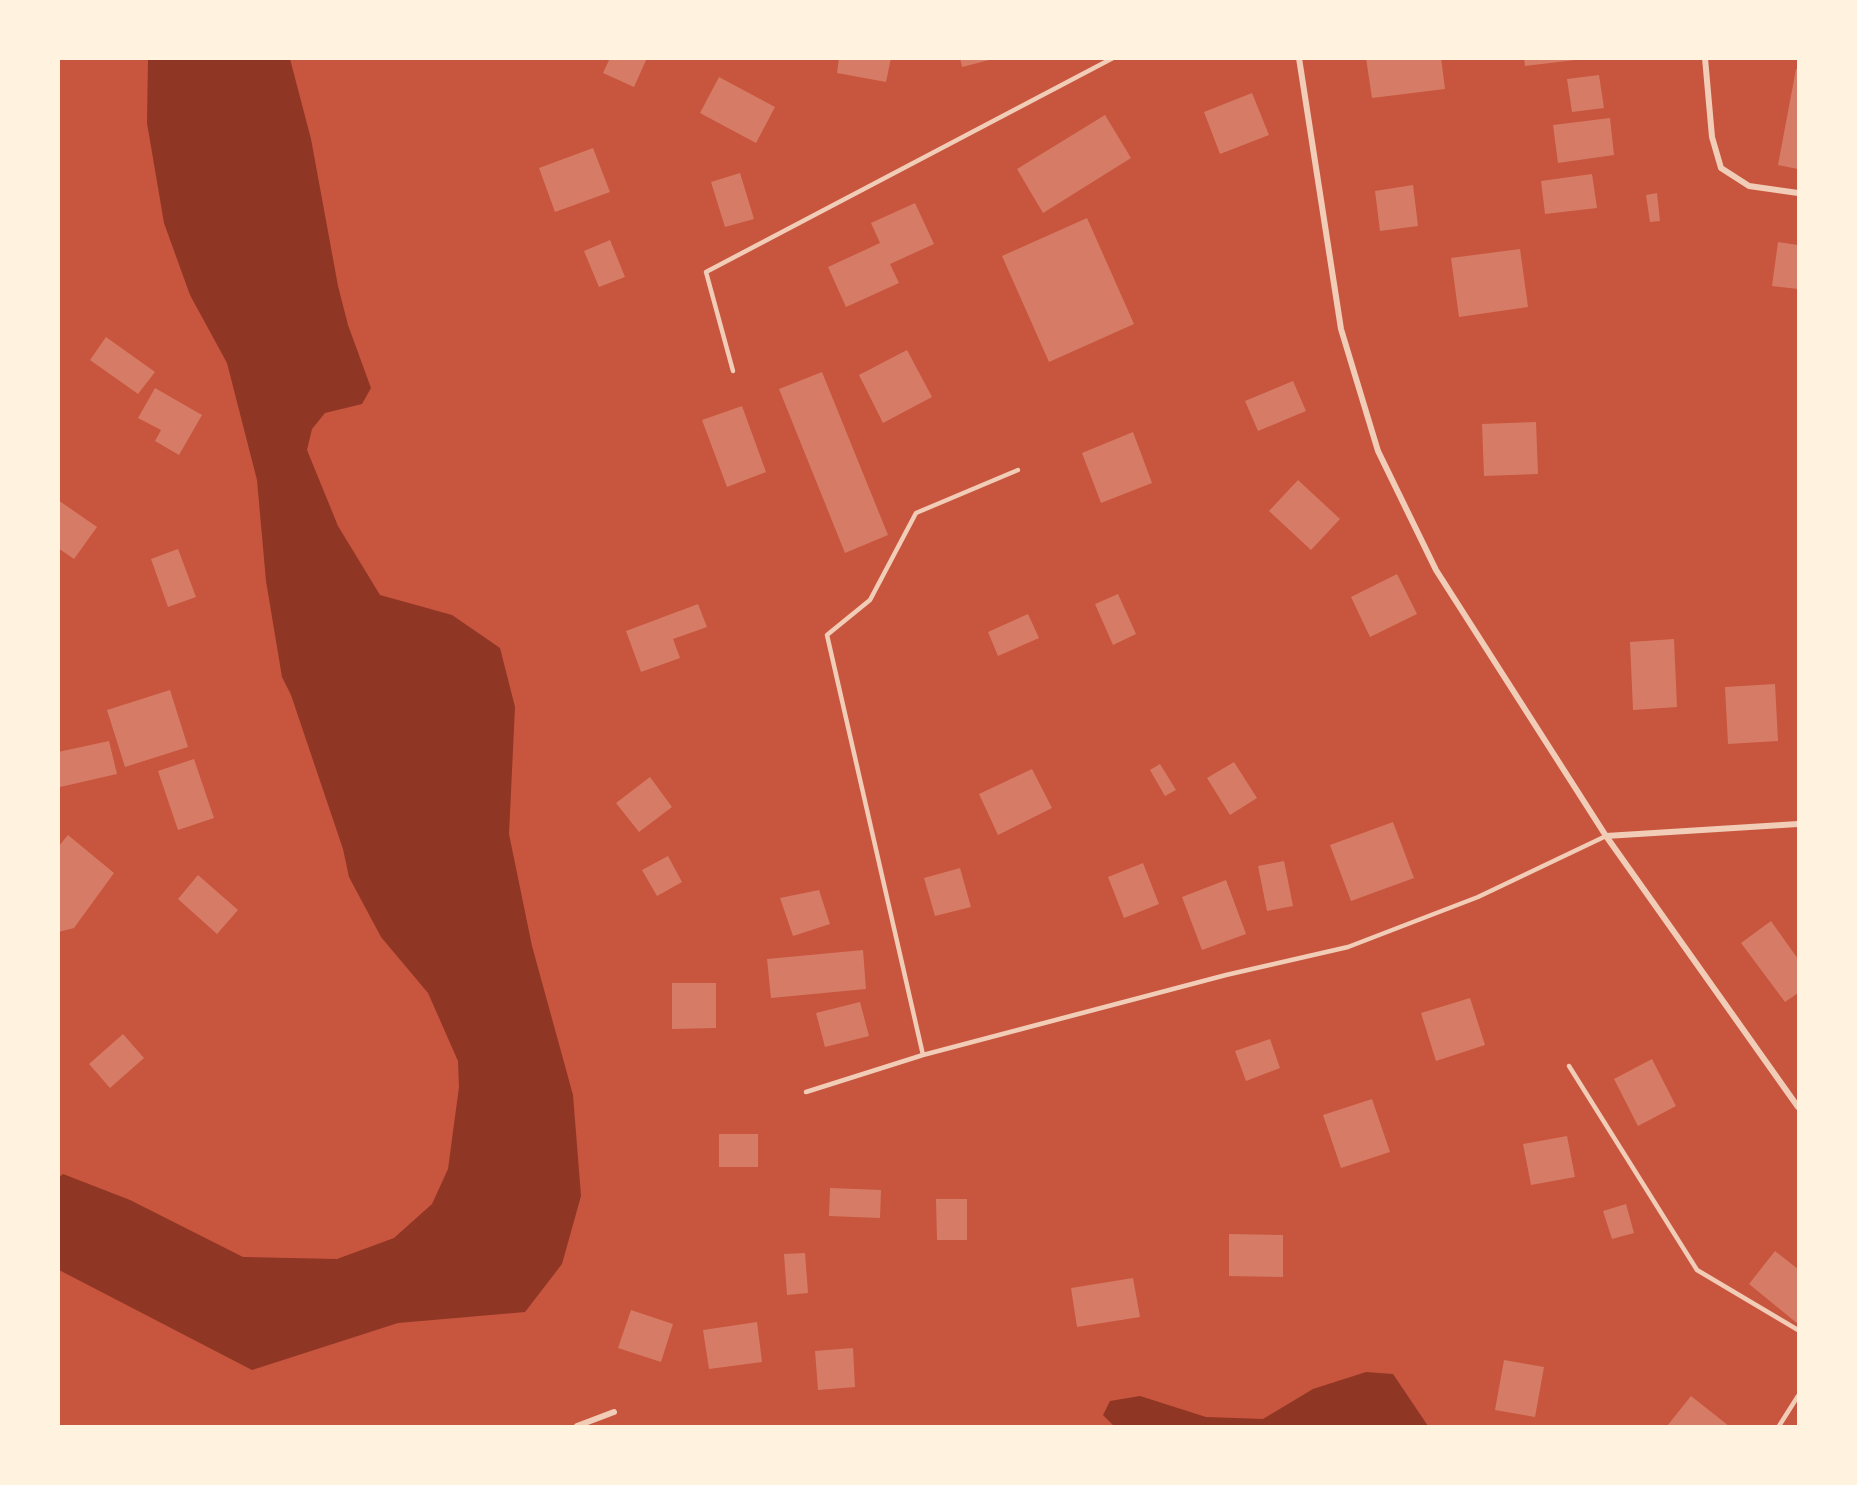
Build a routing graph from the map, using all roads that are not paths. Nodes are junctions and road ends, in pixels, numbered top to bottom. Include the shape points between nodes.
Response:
1 (1113, 58) edge
2 (1299, 58) edge
3 (1705, 58) edge
4 (1798, 193) edge
5 (733, 371) dead end
6 (1018, 470) dead end
7 (1798, 824) edge
8 (1606, 836) junction
9 (923, 1055) junction
10 (1569, 1066) dead end
11 (806, 1092) dead end
12 (1798, 1107) edge
13 (1798, 1330) edge
14 (1798, 1396) edge
15 (614, 1412) dead end
16 (577, 1426) edge
17 (1779, 1426) edge

1 - 5 lane via 706,272
2 - 8 street via 1341,329 1378,451 1436,570
3 - 4 street via 1712,137 1721,168 1749,186
6 - 9 lane via 916,513 870,600 827,635
7 - 8 street
8 - 9 lane via 1478,897 1348,947
8 - 12 street
9 - 11 lane
10 - 13 lane via 1696,1270
14 - 17 lane
15 - 16 street

